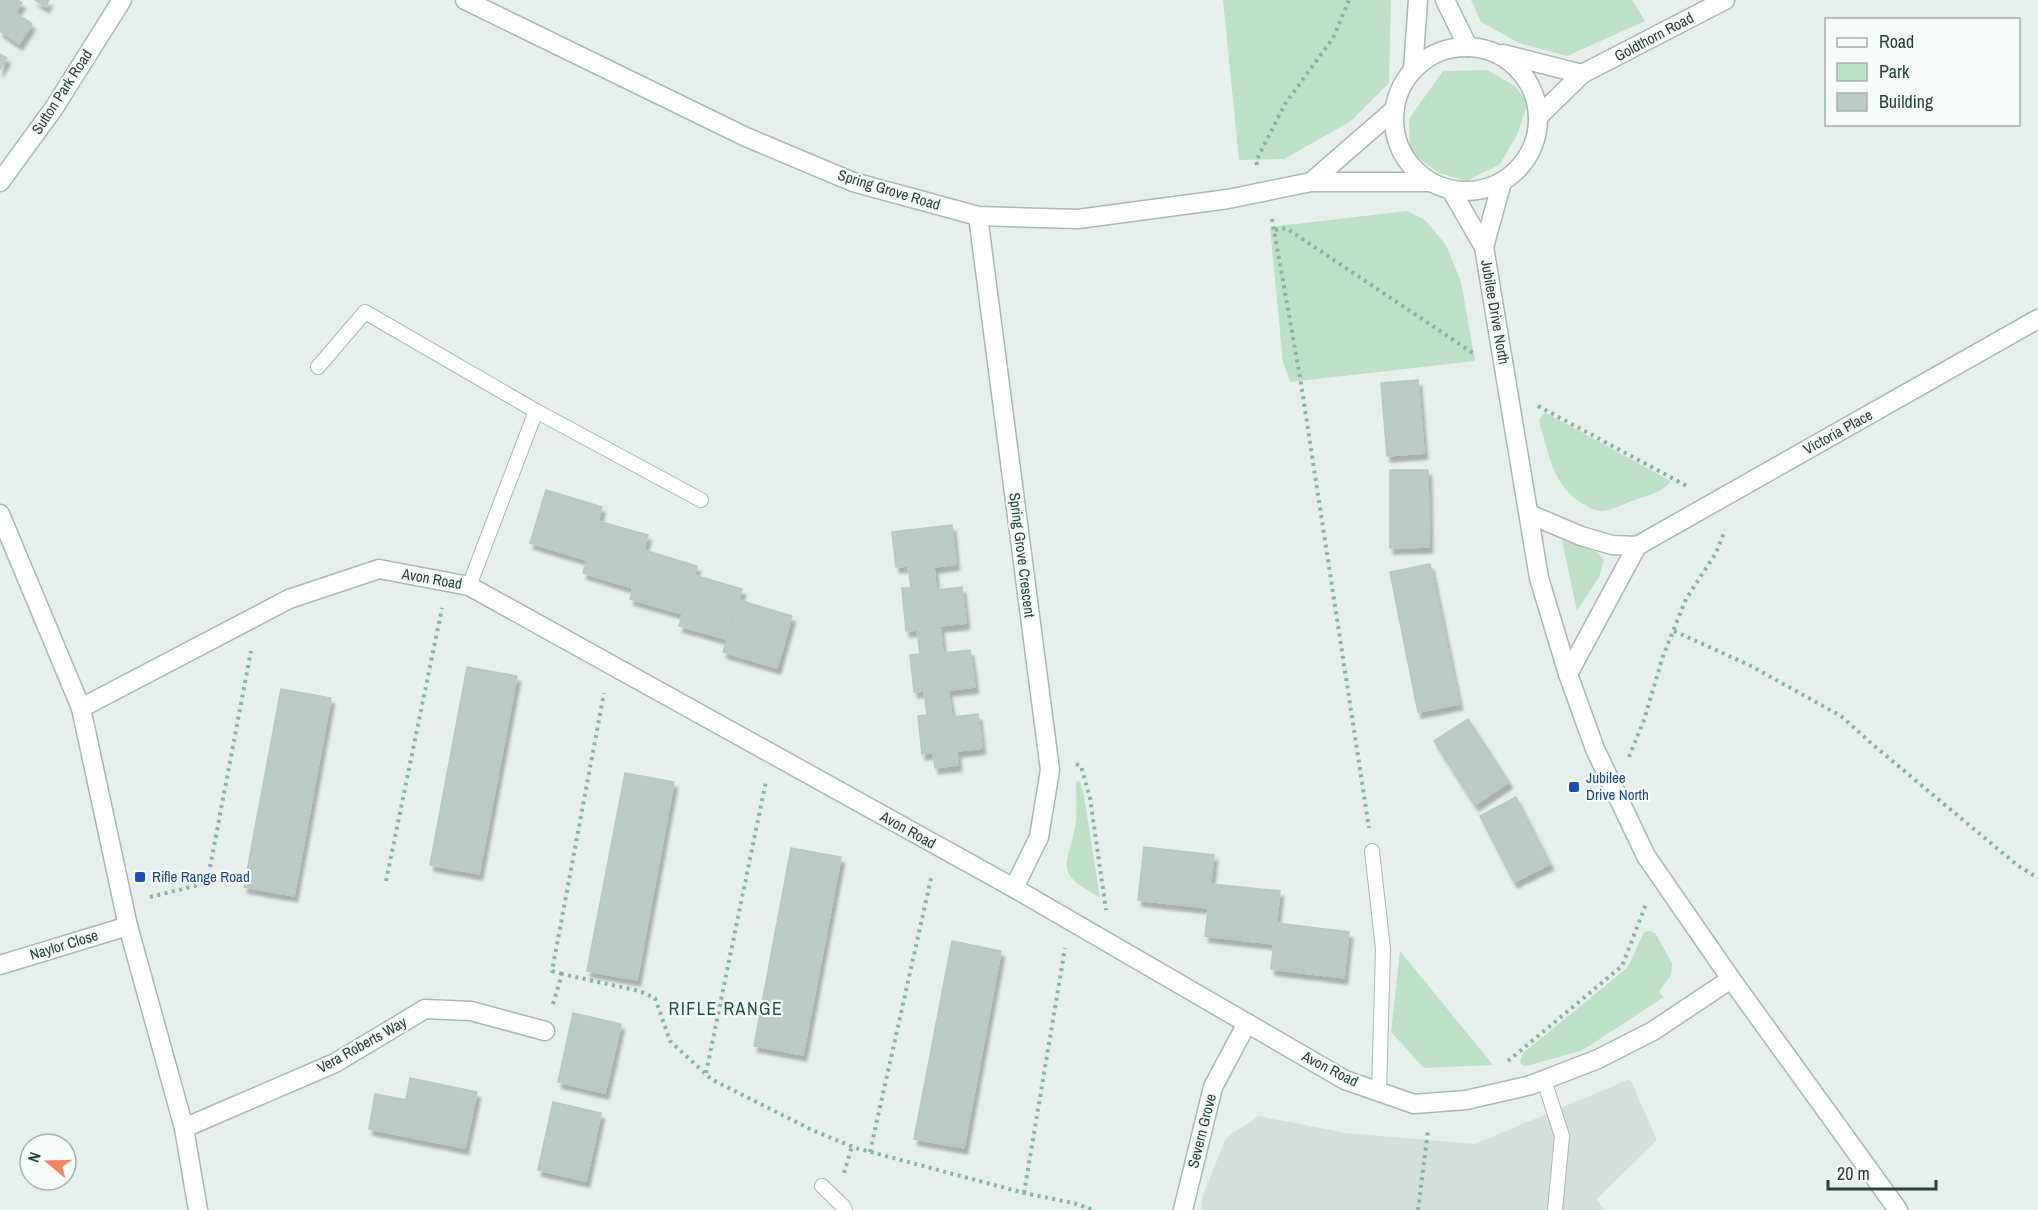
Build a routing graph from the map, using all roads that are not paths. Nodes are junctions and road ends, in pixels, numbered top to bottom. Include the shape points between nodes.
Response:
1 (122, 0) edge
2 (465, 0) edge
3 (1418, 0) edge
4 (1445, 0) edge
5 (1725, 0) edge
6 (1468, 47) junction
7 (1489, 51) junction
8 (1413, 70) junction
9 (1582, 74) junction
10 (1395, 109) junction
11 (1538, 117) junction
12 (0, 182) edge
13 (1311, 182) junction
14 (1430, 182) junction
15 (1502, 182) junction
16 (1451, 190) junction
17 (978, 216) junction
18 (1484, 247) junction
19 (2038, 319) edge
20 (318, 367) dead end
21 (536, 411) junction
22 (702, 500) dead end
23 (0, 514) edge
24 (1529, 514) junction
25 (1637, 546) junction
26 (469, 586) junction
27 (1568, 674) junction
28 (81, 708) junction
29 (1372, 851) road end
30 (1014, 888) junction
31 (128, 926) junction
32 (0, 965) edge
33 (1731, 979) junction
34 (1247, 1023) junction
35 (545, 1031) road end
36 (1544, 1080) junction
37 (1379, 1092) junction
38 (184, 1128) junction
39 (822, 1186) dead end
40 (198, 1210) edge
41 (844, 1210) edge
42 (1183, 1210) edge
43 (1555, 1210) edge
44 (1898, 1210) edge

1 - 12 street, Sutton Park Road via 54,108
2 - 17 street, Spring Grove Road via 831,173
3 - 8 street
4 - 6 street
5 - 9 street, Goldthorn Road
6 - 7 street
6 - 8 street via 1448,50
7 - 9 street
7 - 11 street via 1509,61 1524,76 1534,95
8 - 10 street via 1401,88
9 - 11 street, Goldthorn Road
10 - 13 street, Spring Grove Road
10 - 14 street via 1401,151
11 - 15 street via 1537,136 1529,154 1518,170
13 - 14 street, Spring Grove Road
13 - 17 street, Spring Grove Road via 1228,199 1078,219
14 - 16 street
15 - 16 street via 1478,190
15 - 18 street, Jubilee Drive North
16 - 18 street, Jubilee Drive North
17 - 30 street, Spring Grove Crescent via 1050,770 1039,837
18 - 24 street, Jubilee Drive North
19 - 25 street, Victoria Place
20 - 21 lane via 364,312
21 - 22 lane
21 - 26 lane
23 - 28 street
24 - 25 street via 1581,536 1612,545
24 - 27 street, Jubilee Drive North via 1539,578
25 - 27 street
26 - 28 street, Avon Road via 379,570 288,599
26 - 30 street, Avon Road
27 - 33 street, Jubilee Drive North via 1595,749 1646,856
28 - 31 street
29 - 37 lane via 1383,949
30 - 34 street, Avon Road
31 - 32 street, Naylor Close
31 - 38 street
33 - 36 street, Avon Road via 1653,1031
33 - 44 street, Jubilee Drive North
34 - 37 street, Avon Road via 1345,1080
34 - 42 street, Severn Grove via 1213,1087
35 - 38 street, Vera Roberts Way via 471,1011 425,1009 335,1063
36 - 37 street, Avon Road via 1466,1100 1432,1103 1414,1104
36 - 43 lane via 1562,1136
38 - 40 street
39 - 41 lane

